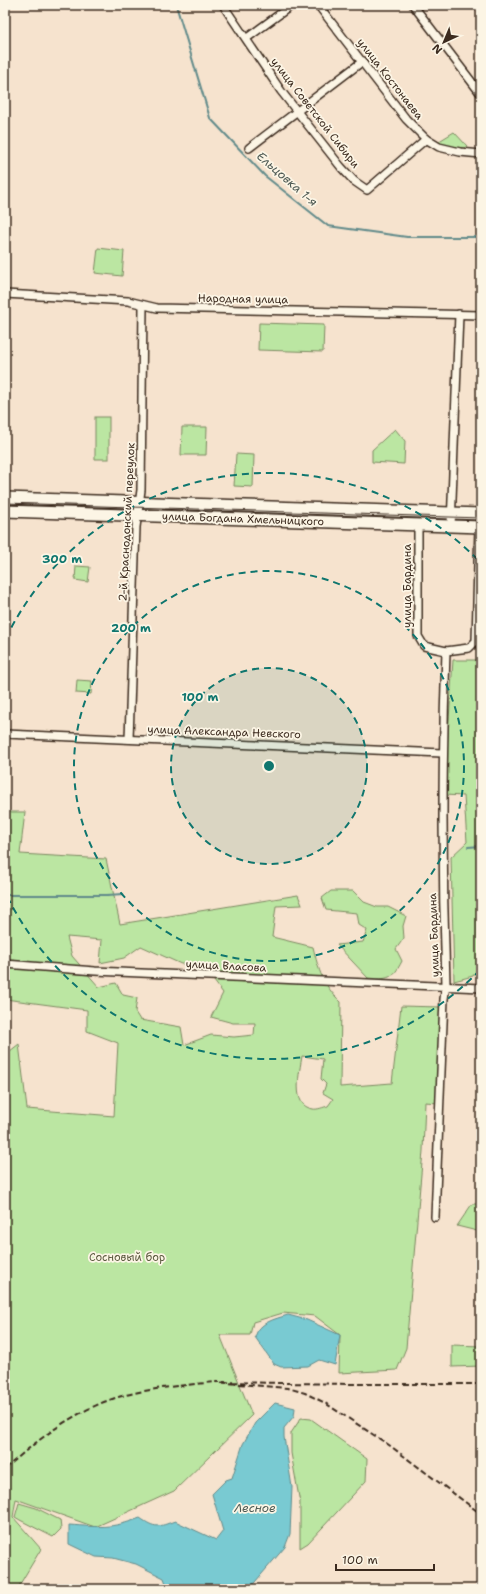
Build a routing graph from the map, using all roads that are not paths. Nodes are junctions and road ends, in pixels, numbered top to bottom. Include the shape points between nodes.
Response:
1 (223, 5) edge
2 (292, 5) edge
3 (318, 5) edge
4 (413, 5) edge
5 (247, 38) junction
6 (363, 61) junction
7 (481, 94) edge
8 (297, 111) junction
9 (426, 139) junction
10 (249, 148) dead end
11 (481, 154) edge
12 (5, 294) edge
13 (143, 305) junction
14 (459, 314) junction
15 (481, 315) edge
16 (5, 498) edge
17 (139, 502) junction
18 (5, 512) edge
19 (452, 512) junction
20 (481, 514) edge
21 (137, 516) junction
22 (418, 525) junction
23 (451, 526) junction
24 (480, 527) edge
25 (480, 574) edge
26 (446, 651) junction
27 (5, 734) edge
28 (129, 739) junction
29 (442, 753) junction
30 (5, 964) edge
31 (446, 985) junction
32 (481, 988) edge
33 (435, 1217) dead end

1 - 5 street, улица Советской Сибири
2 - 5 street
3 - 6 street, улица Костонаева
4 - 7 street
5 - 8 street, улица Советской Сибири via 268,74
6 - 8 street
6 - 9 street, улица Костонаева via 406,119
8 - 9 street, улица Советской Сибири via 341,167 367,190
8 - 10 street
9 - 11 street, улица Костонаева via 440,148
12 - 13 street, Народная улица via 128,301
13 - 14 street, Народная улица via 157,308
13 - 17 street, 2-й Краснодонский переулок
14 - 15 street, Народная улица
14 - 19 street
16 - 17 highway, улица Богдана Хмельницкого
17 - 19 highway, улица Богдана Хмельницкого
17 - 21 street, 2-й Краснодонский переулок
18 - 21 highway, улица Богдана Хмельницкого
19 - 20 highway, улица Богдана Хмельницкого
19 - 23 street
21 - 22 highway, улица Богдана Хмельницкого
21 - 28 street, 2-й Краснодонский переулок
22 - 23 highway, улица Богдана Хмельницкого
22 - 26 street, улица Бардина via 418,636 424,646
23 - 24 highway, улица Богдана Хмельницкого
24 - 25 street, улица Бардина
25 - 26 street, улица Бардина via 476,641 469,648
26 - 29 street, улица Бардина
27 - 28 street, улица Александра Невского
28 - 29 street, улица Александра Невского
29 - 31 street, улица Бардина
30 - 31 street, улица Власова via 95,971 394,985
31 - 32 street, улица Власова
31 - 33 street, улица Бардина

